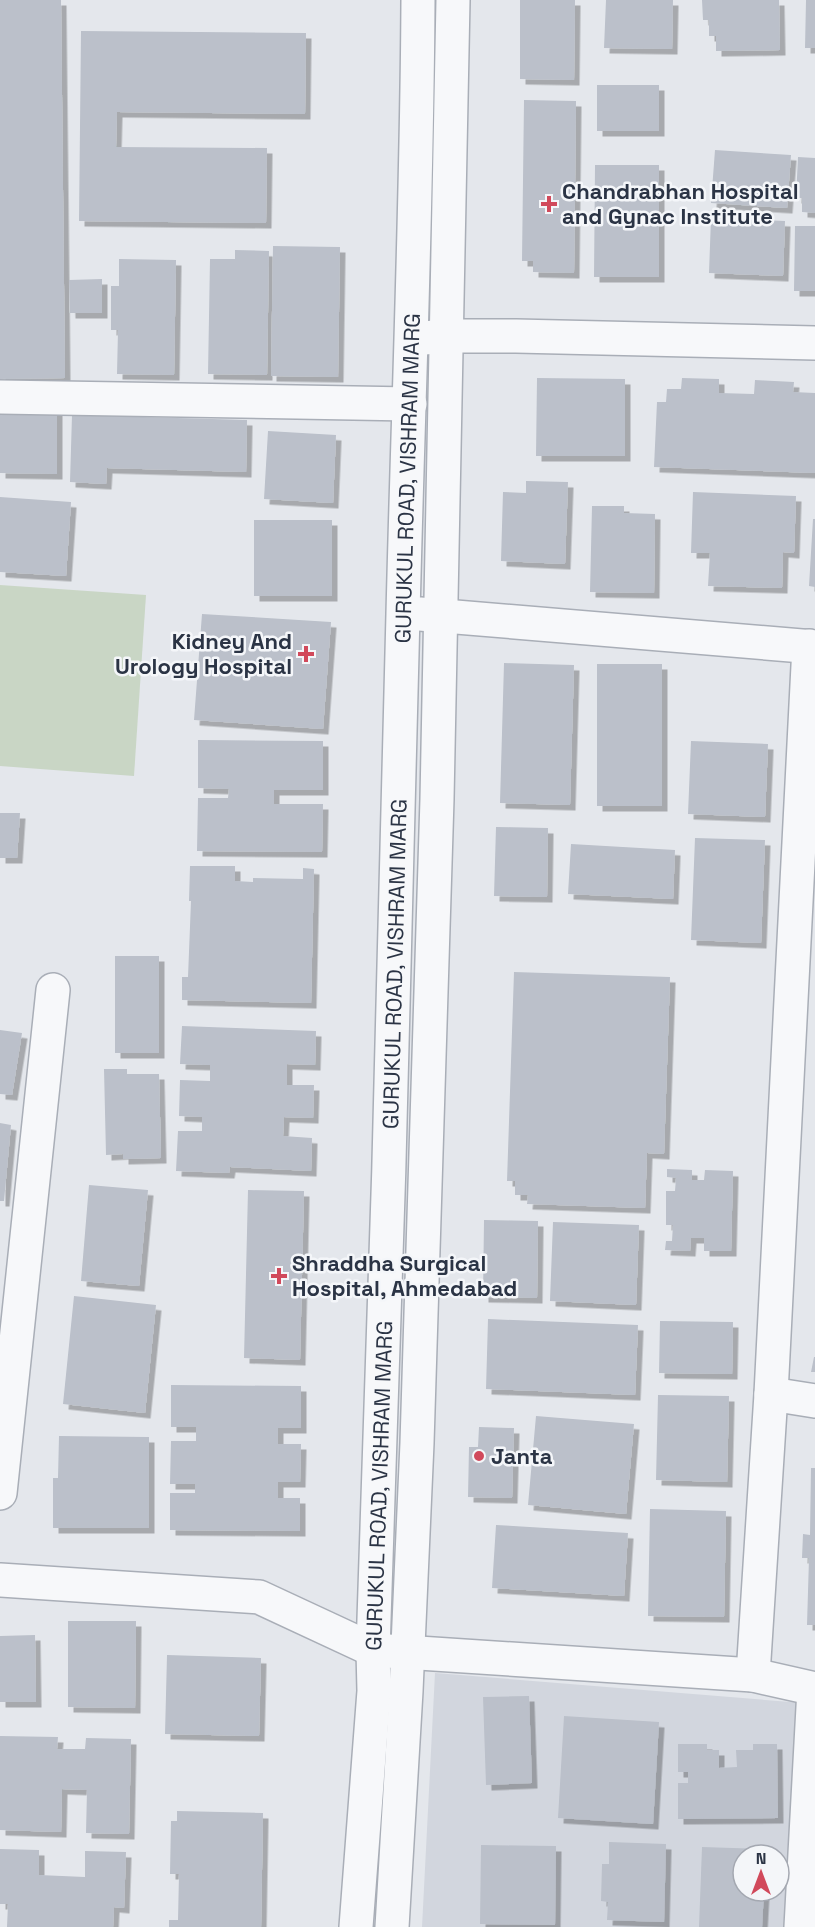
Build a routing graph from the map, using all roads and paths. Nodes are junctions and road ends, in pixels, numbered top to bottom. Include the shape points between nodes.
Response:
1 (418, 0) edge
2 (453, 0) edge
3 (446, 336) junction
4 (411, 339) junction
5 (815, 344) edge
6 (0, 397) edge
7 (410, 404) junction
8 (403, 612) junction
9 (440, 615) junction
10 (812, 646) edge
11 (53, 990) dead end
12 (771, 1394) junction
13 (815, 1401) edge
14 (0, 1493) edge
15 (0, 1580) edge
16 (373, 1650) junction
17 (407, 1652) junction
18 (753, 1674) junction
19 (814, 1689) edge
20 (356, 1927) edge
21 (392, 1927) edge
22 (801, 1927) edge

1 - 4 street, GURUKUL ROAD, VISHRAM MARG
2 - 3 street, GURUKUL ROAD, VISHRAM MARG
3 - 4 street
3 - 5 street
3 - 9 street, GURUKUL ROAD, VISHRAM MARG
4 - 7 street, GURUKUL ROAD, VISHRAM MARG
6 - 7 street
7 - 8 street, GURUKUL ROAD, VISHRAM MARG
8 - 9 street
8 - 16 street, GURUKUL ROAD, VISHRAM MARG via 397,926
9 - 10 street
9 - 17 street, GURUKUL ROAD, VISHRAM MARG
10 - 12 street
11 - 14 street
12 - 13 street
12 - 18 street
15 - 16 street via 259,1597
16 - 17 street
16 - 20 street, GURUKUL ROAD, VISHRAM MARG via 374,1691
17 - 18 street
17 - 21 street, GURUKUL ROAD, VISHRAM MARG
18 - 19 street
19 - 22 street

